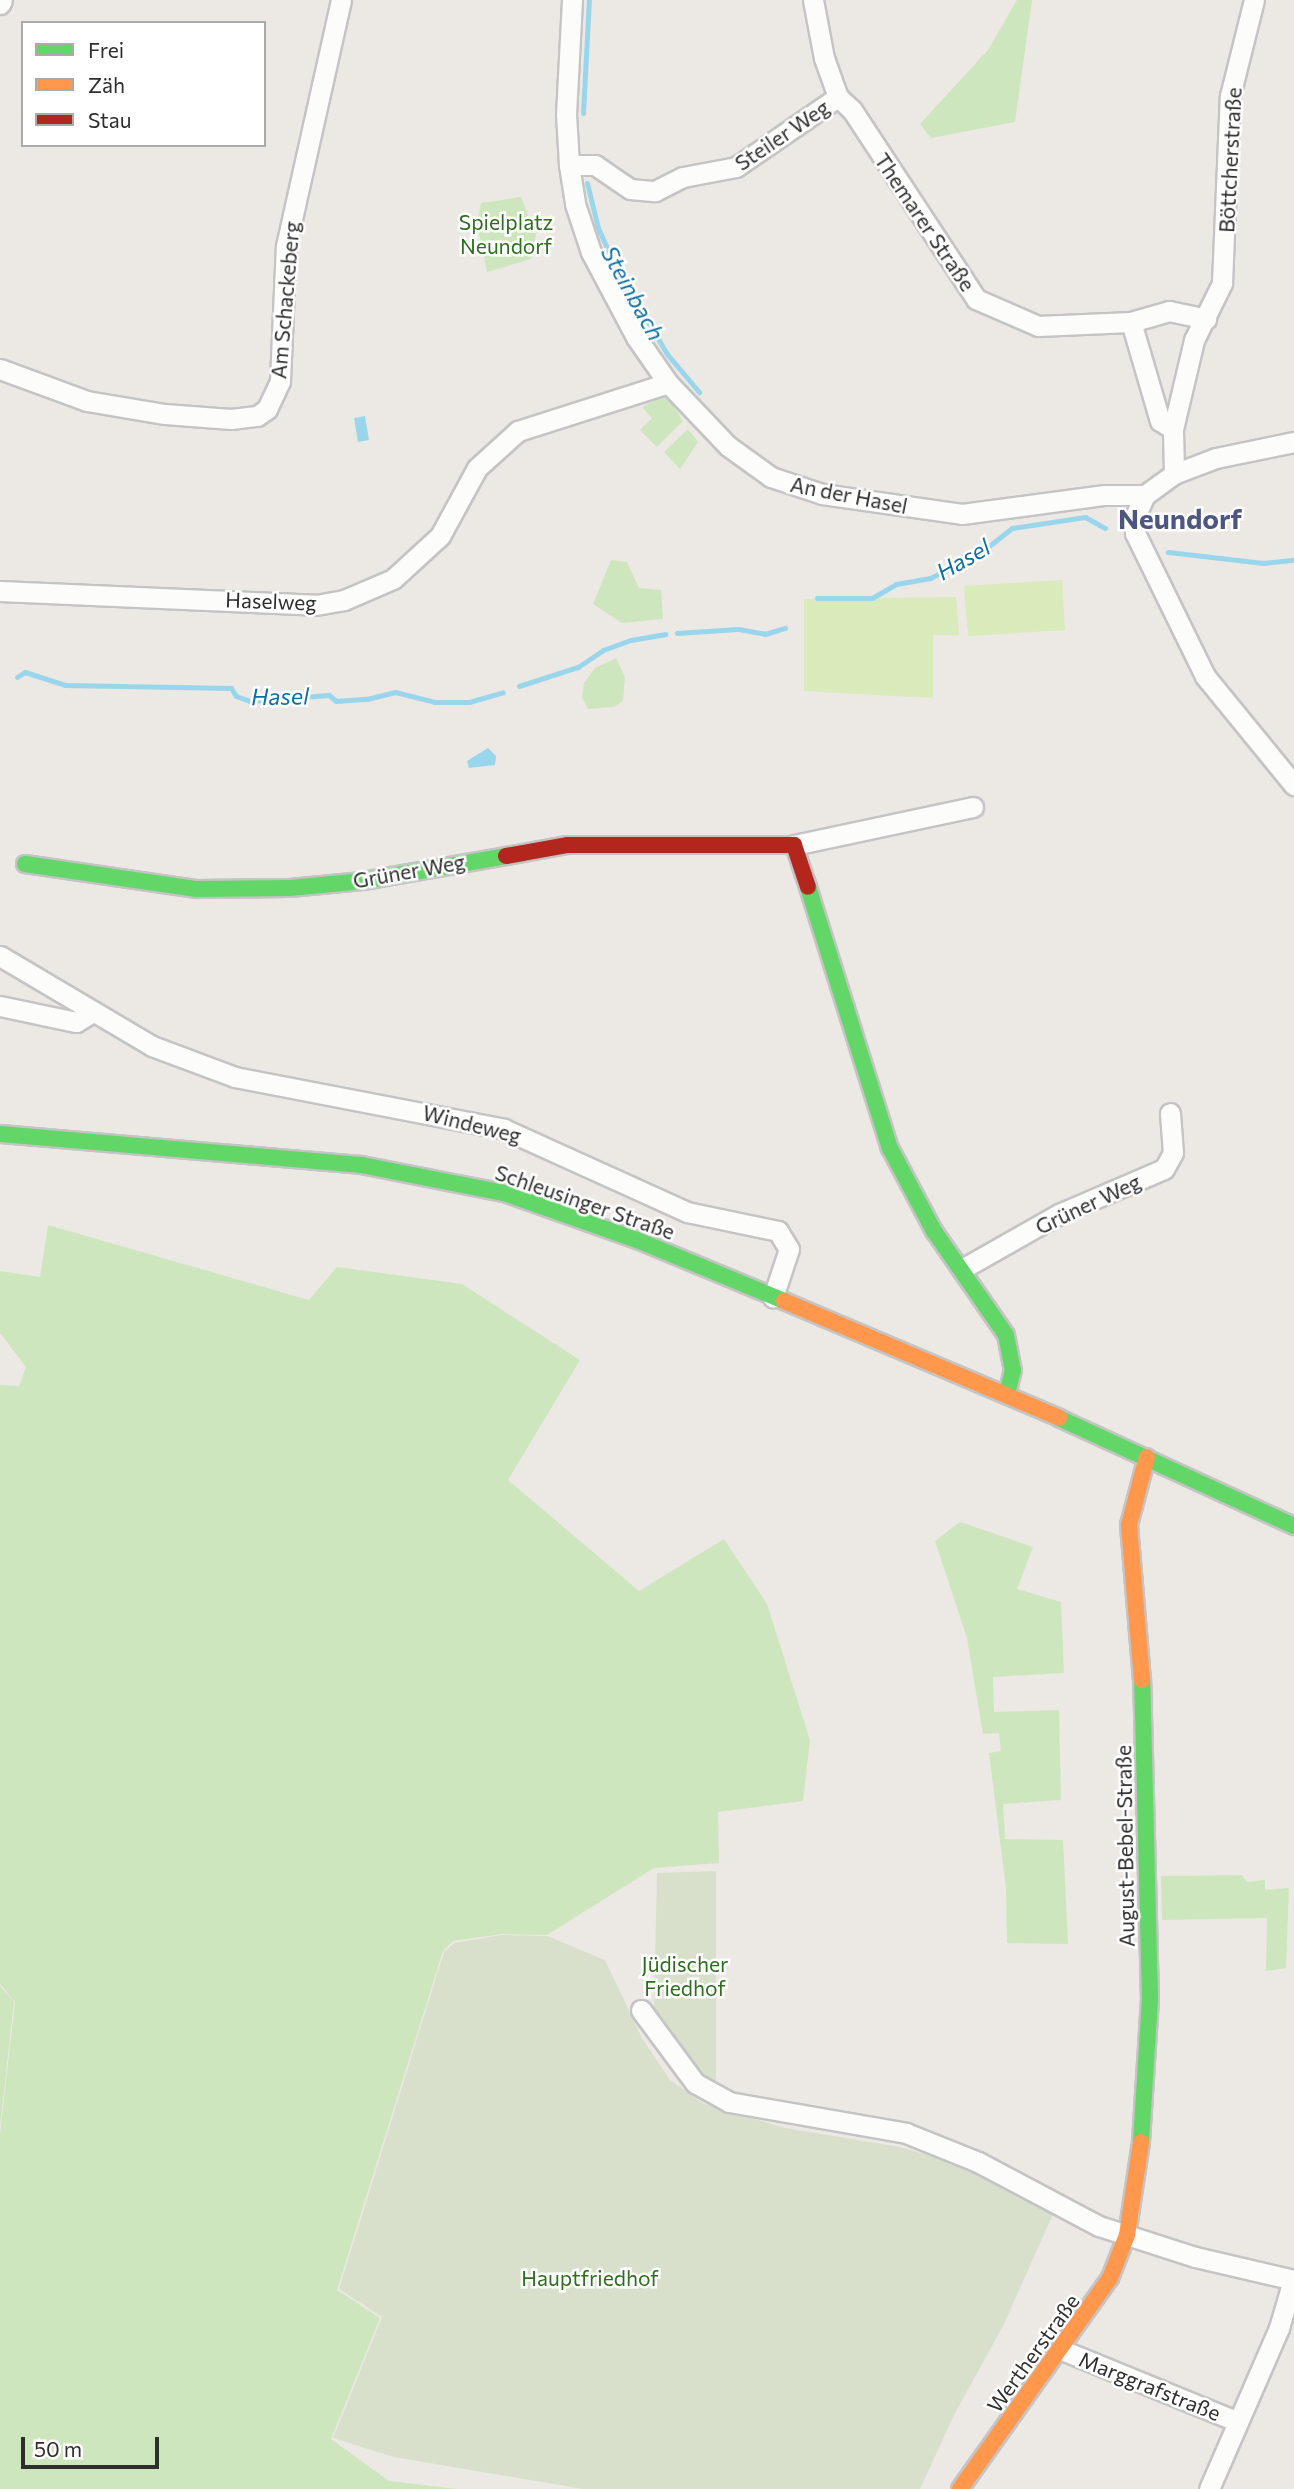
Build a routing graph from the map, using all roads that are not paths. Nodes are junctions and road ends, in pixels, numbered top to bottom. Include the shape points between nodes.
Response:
1 (341, 0) edge
2 (572, 0) edge
3 (813, 0) edge
4 (1254, 0) edge
5 (838, 97) junction
6 (569, 164) junction
7 (1206, 319) junction
8 (1131, 322) junction
9 (0, 369) edge
10 (668, 383) junction
11 (1173, 429) junction
12 (1294, 442) edge
13 (1174, 474) junction
14 (1144, 495) junction
15 (0, 591) edge
16 (1294, 785) edge
17 (973, 807) dead end
18 (794, 845) junction
19 (25, 864) dead end
20 (0, 956) edge
21 (0, 1006) edge
22 (91, 1013) junction
23 (1170, 1113) dead end
24 (0, 1134) edge
25 (962, 1269) junction
26 (773, 1297) junction
27 (1007, 1394) junction
28 (1147, 1457) junction
29 (1294, 1526) edge
30 (641, 2010) dead end
31 (1127, 2235) junction
32 (1294, 2280) edge
33 (1062, 2350) junction
34 (1238, 2422) junction
35 (960, 2489) edge
36 (1209, 2489) edge

1 - 9 street, Am Schackeberg via 286,246 280,381 267,409 257,416 231,419 165,414 87,401
2 - 6 street, An der Hasel via 566,114
3 - 5 street, Themarer Straße via 824,58
4 - 7 street, Böttcherstraße via 1230,96 1222,283
5 - 6 street, Steiler Weg via 725,172 683,177 655,191 630,189 595,165
5 - 8 street, Themarer Straße via 852,110 976,299 1038,326
6 - 10 street, An der Hasel via 575,204 591,252 631,328
7 - 8 street via 1169,311
7 - 11 street, Böttcherstraße via 1194,340
8 - 11 street via 1160,421
10 - 14 street, An der Hasel via 728,446 794,488 962,514 1105,495
10 - 15 street, Haselweg via 508,437 477,468 440,536 393,579 344,600 316,605 123,600
11 - 13 street, Böttcherstraße
12 - 13 street via 1216,458
13 - 14 street
14 - 16 street via 1135,533 1205,676
17 - 18 street, Grüner Weg
18 - 19 street, Grüner Weg via 568,845 363,881 290,888 197,889
18 - 25 street via 839,975 890,1148 906,1184
20 - 22 street, Windeweg
21 - 22 street via 76,1022
22 - 26 street, Windeweg via 152,1046 235,1077 490,1125 551,1147 631,1190 687,1212 778,1231 789,1249
23 - 25 street, Grüner Weg via 1173,1153 1164,1169 1059,1214
24 - 26 street, Schleusinger Straße via 361,1165 425,1175 568,1214
25 - 27 street via 1006,1335 1013,1370
26 - 27 street, Schleusinger Straße
27 - 28 street, Schleusinger Straße
28 - 29 street
28 - 31 street, August-Bebel-Straße via 1129,1525 1142,1666 1150,2000 1138,2183
30 - 31 street via 695,2083 729,2102 905,2133 978,2162 1099,2226
31 - 32 street
31 - 33 street, Wertherstraße via 1110,2278
32 - 34 street via 1279,2328
33 - 34 street, Marggrafstraße
33 - 35 street, Wertherstraße
34 - 36 street

